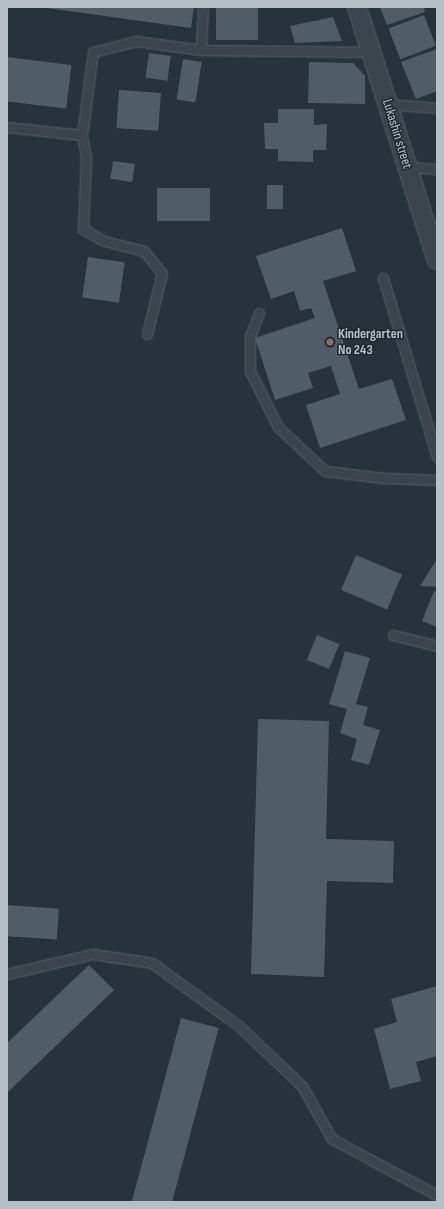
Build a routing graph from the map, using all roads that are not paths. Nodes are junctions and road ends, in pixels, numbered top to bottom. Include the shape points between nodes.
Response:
1 (203, 7) edge
2 (357, 7) edge
3 (201, 50) junction
4 (372, 52) junction
5 (388, 104) junction
6 (437, 108) edge
7 (7, 127) edge
8 (82, 135) junction
9 (408, 167) junction
10 (437, 169) edge
11 (433, 233) edge
12 (437, 260) edge
13 (383, 278) dead end
14 (259, 313) dead end
15 (147, 334) dead end
16 (437, 457) edge
17 (437, 480) edge
18 (393, 635) dead end
19 (437, 646) edge
20 (7, 974) edge
21 (437, 1196) edge

1 - 3 lane
2 - 4 street, Lukashin street
3 - 4 lane
3 - 8 lane via 136,41 93,52
4 - 5 street, Lukashin street
5 - 6 lane
5 - 9 street, Lukashin street
7 - 8 lane
8 - 15 lane via 86,158 83,229 104,241 144,251 162,273
9 - 10 lane
9 - 11 street, Lukashin street
11 - 12 street, Lukashin street
13 - 16 lane
14 - 17 lane via 250,336 250,371 278,428 325,471 384,478
18 - 19 lane
20 - 21 lane via 92,954 152,963 239,1026 302,1086 332,1139

